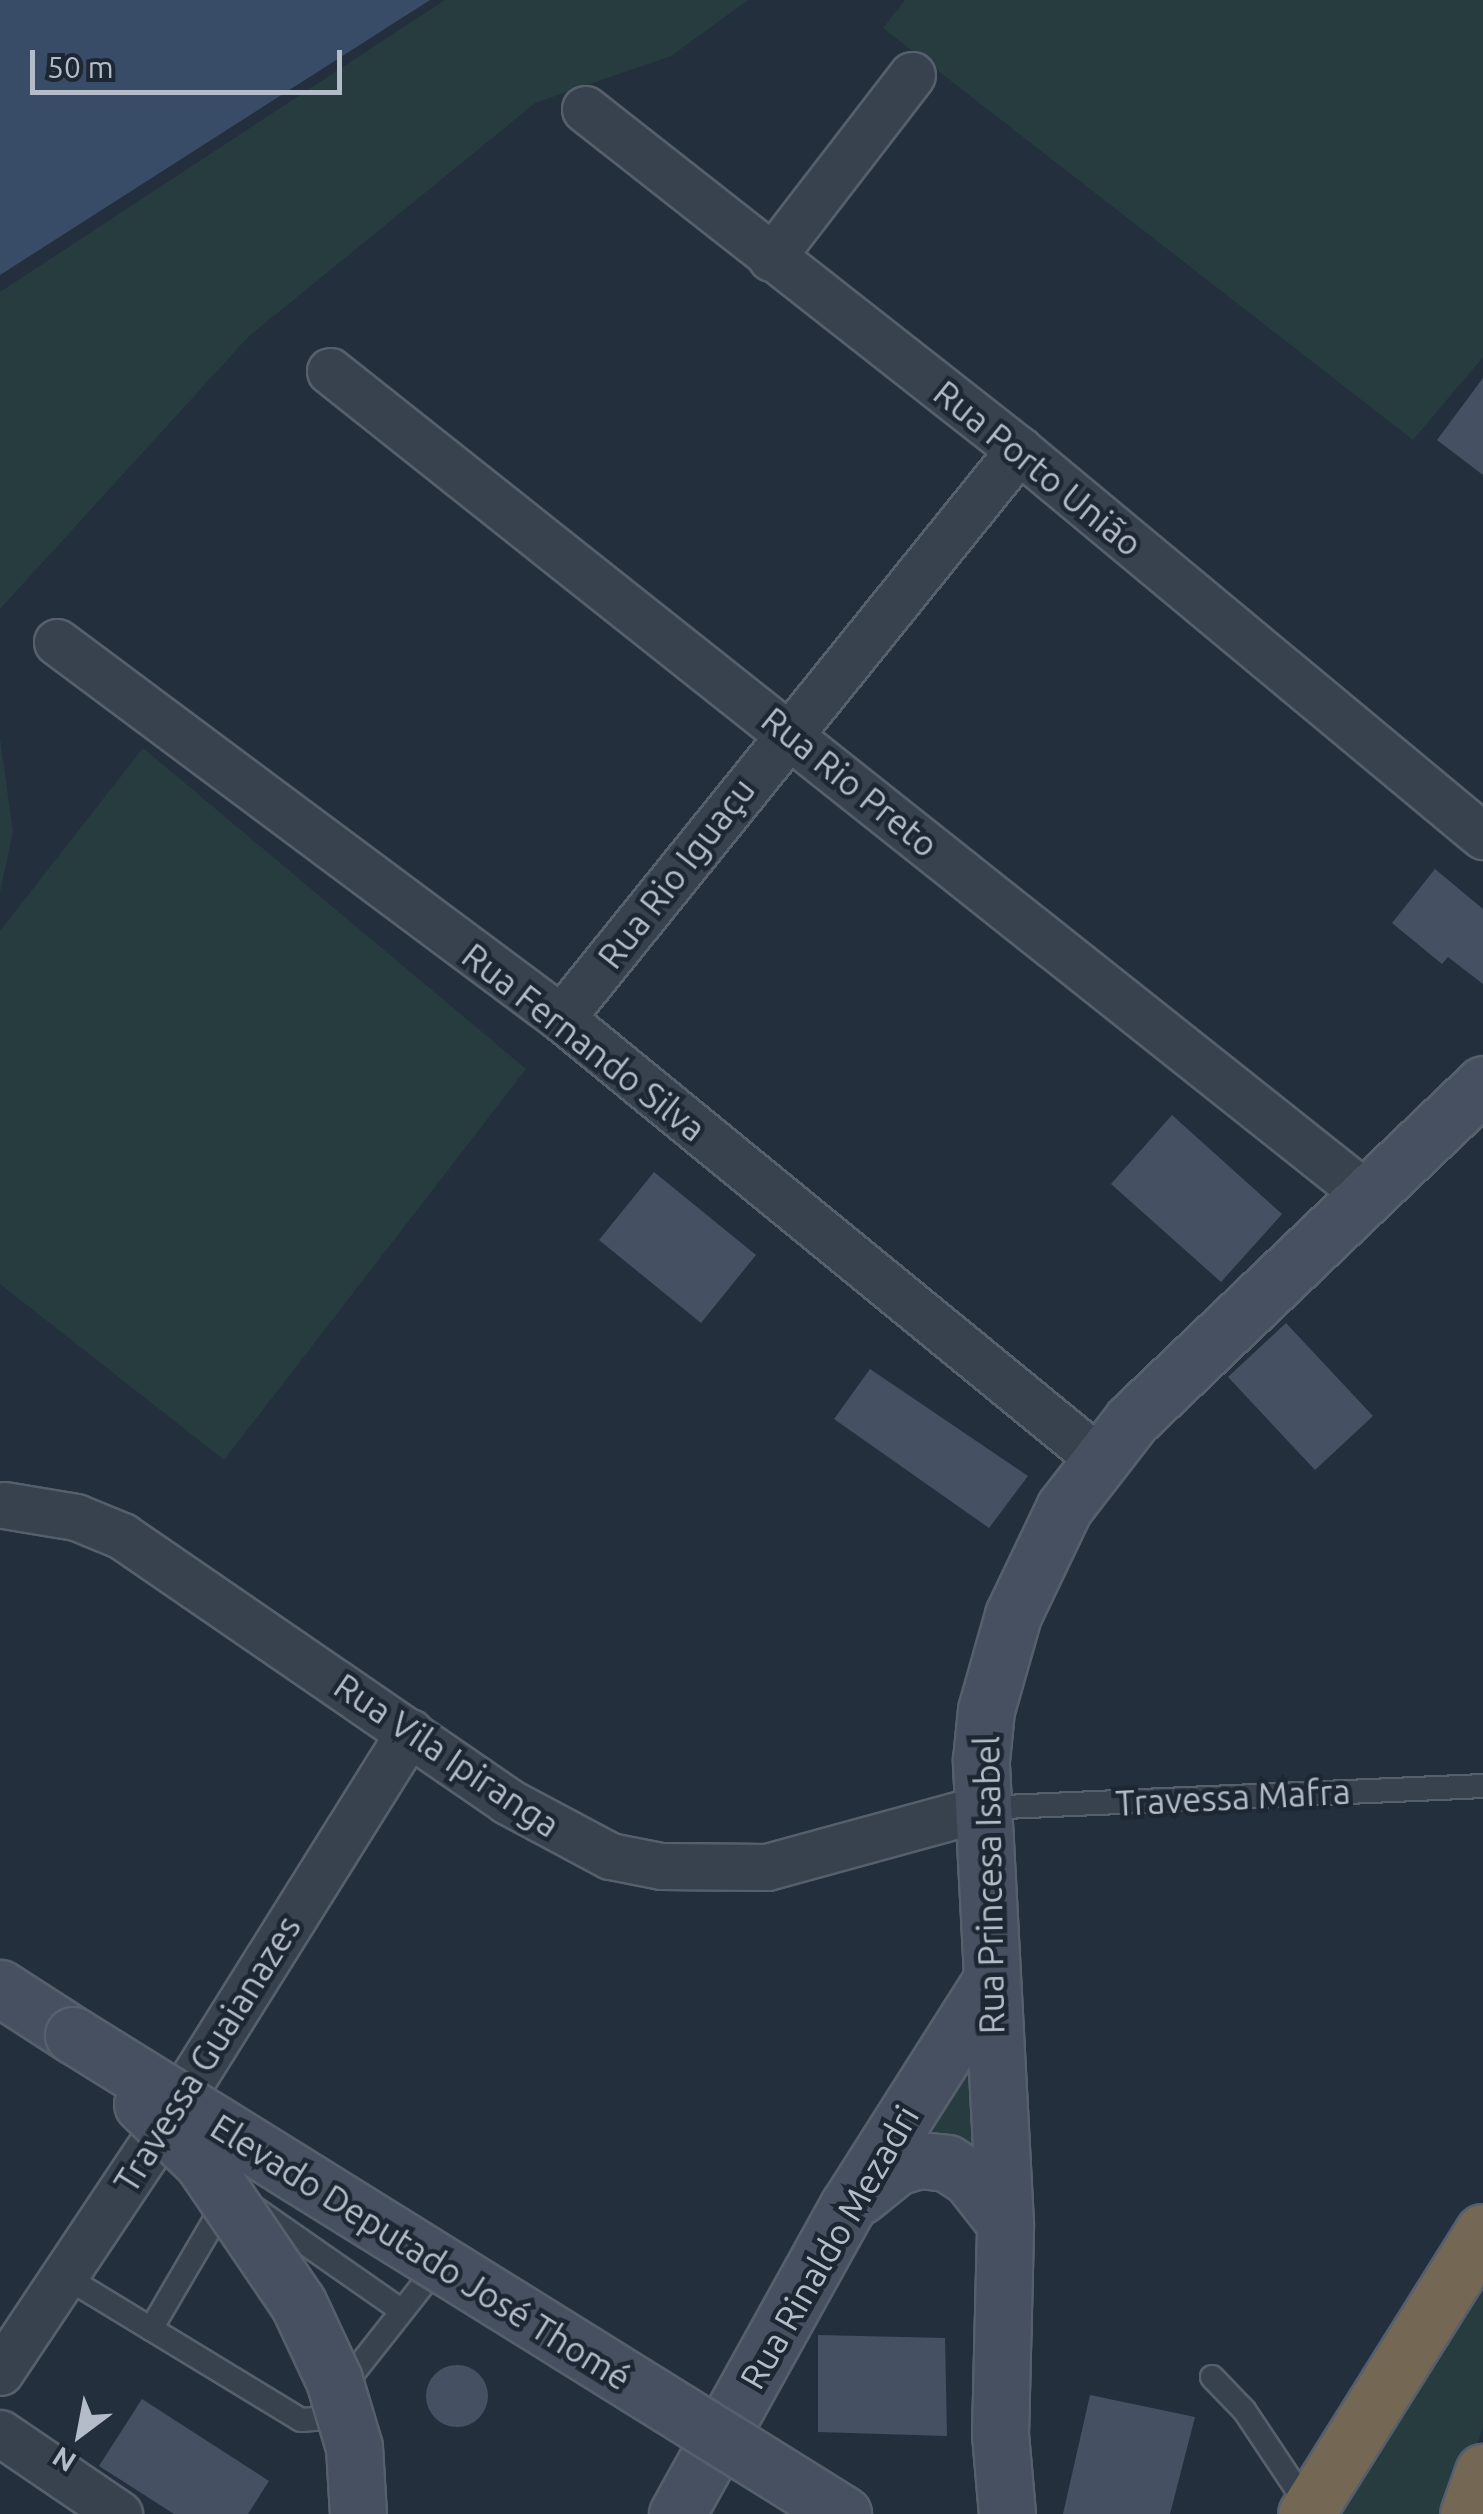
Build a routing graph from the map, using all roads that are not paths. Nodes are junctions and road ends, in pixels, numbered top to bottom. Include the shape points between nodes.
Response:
1 (912, 75) dead end
2 (585, 110) dead end
3 (771, 258) junction
4 (330, 371) dead end
5 (1019, 450) junction
6 (56, 642) dead end
7 (788, 732) junction
8 (1483, 836) edge
9 (561, 1018) junction
10 (1483, 1084) edge
11 (1367, 1195) junction
12 (1098, 1459) junction
13 (4, 1505) dead end
14 (408, 1732) junction
15 (1483, 1786) edge
16 (982, 1808) junction
17 (0, 1980) edge
18 (988, 1985) junction
19 (0, 1988) edge
20 (73, 2035) junction
21 (181, 2095) junction
22 (848, 2206) junction
23 (1004, 2223) junction
24 (1483, 2232) edge
25 (444, 2260) junction
26 (64, 2276) junction
27 (402, 2310) junction
28 (151, 2329) junction
29 (0, 2372) edge
30 (1212, 2377) dead end
31 (0, 2433) edge
32 (722, 2433) junction
33 (1483, 2472) edge
34 (1308, 2512) edge
35 (119, 2514) edge
36 (358, 2514) edge
37 (677, 2514) edge
38 (843, 2514) edge
39 (1007, 2514) edge
40 (1468, 2514) edge

1 - 3 street
2 - 3 street, Rua Porto União
3 - 5 street, Rua Porto União
4 - 7 street, Rua Rio Preto
5 - 7 street, Rua Rio Iguaçu
5 - 8 street, Rua Porto União
6 - 9 street, Rua Fernando Silva
7 - 9 street, Rua Rio Iguaçu
7 - 11 street, Rua Rio Preto
9 - 12 street, Rua Fernando Silva
10 - 11 street, Rua Princesa Isabel
11 - 12 street, Rua Princesa Isabel
12 - 16 street, Rua Princesa Isabel via 1038,1555 994,1670 984,1726
13 - 14 street, Rua Vila Ipiranga via 76,1517 122,1536
14 - 16 street, Rua Vila Ipiranga via 556,1830 610,1856 661,1866 767,1866
14 - 21 street, Travessa Guaianazes
15 - 16 lane, Travessa Mafra
16 - 18 street, Rua Princesa Isabel
17 - 21 street
18 - 22 street, Rua Rinaldo Mezadri
18 - 23 street, Rua Princesa Isabel
19 - 20 street, Elevado Deputado José Thomé
20 - 36 street, bridge via 202,2162 298,2303 349,2430
20 - 38 street, Elevado Deputado José Thomé, bridge
21 - 25 street
21 - 26 street, Travessa Guaianazes
22 - 23 street via 896,2168 919,2160 948,2163 970,2178
22 - 32 street, Rua Rinaldo Mezadri
23 - 39 street, Rua Princesa Isabel via 1000,2434
24 - 34 highway
25 - 27 lane
25 - 32 street
26 - 28 lane
26 - 29 street, Travessa Guaianazes
27 - 28 lane via 317,2420 302,2420
27 - 28 lane via 250,2204 234,2202 214,2221
30 - 34 lane via 1244,2410
31 - 35 street
32 - 37 street, Rua Rinaldo Mezadri
33 - 40 highway

